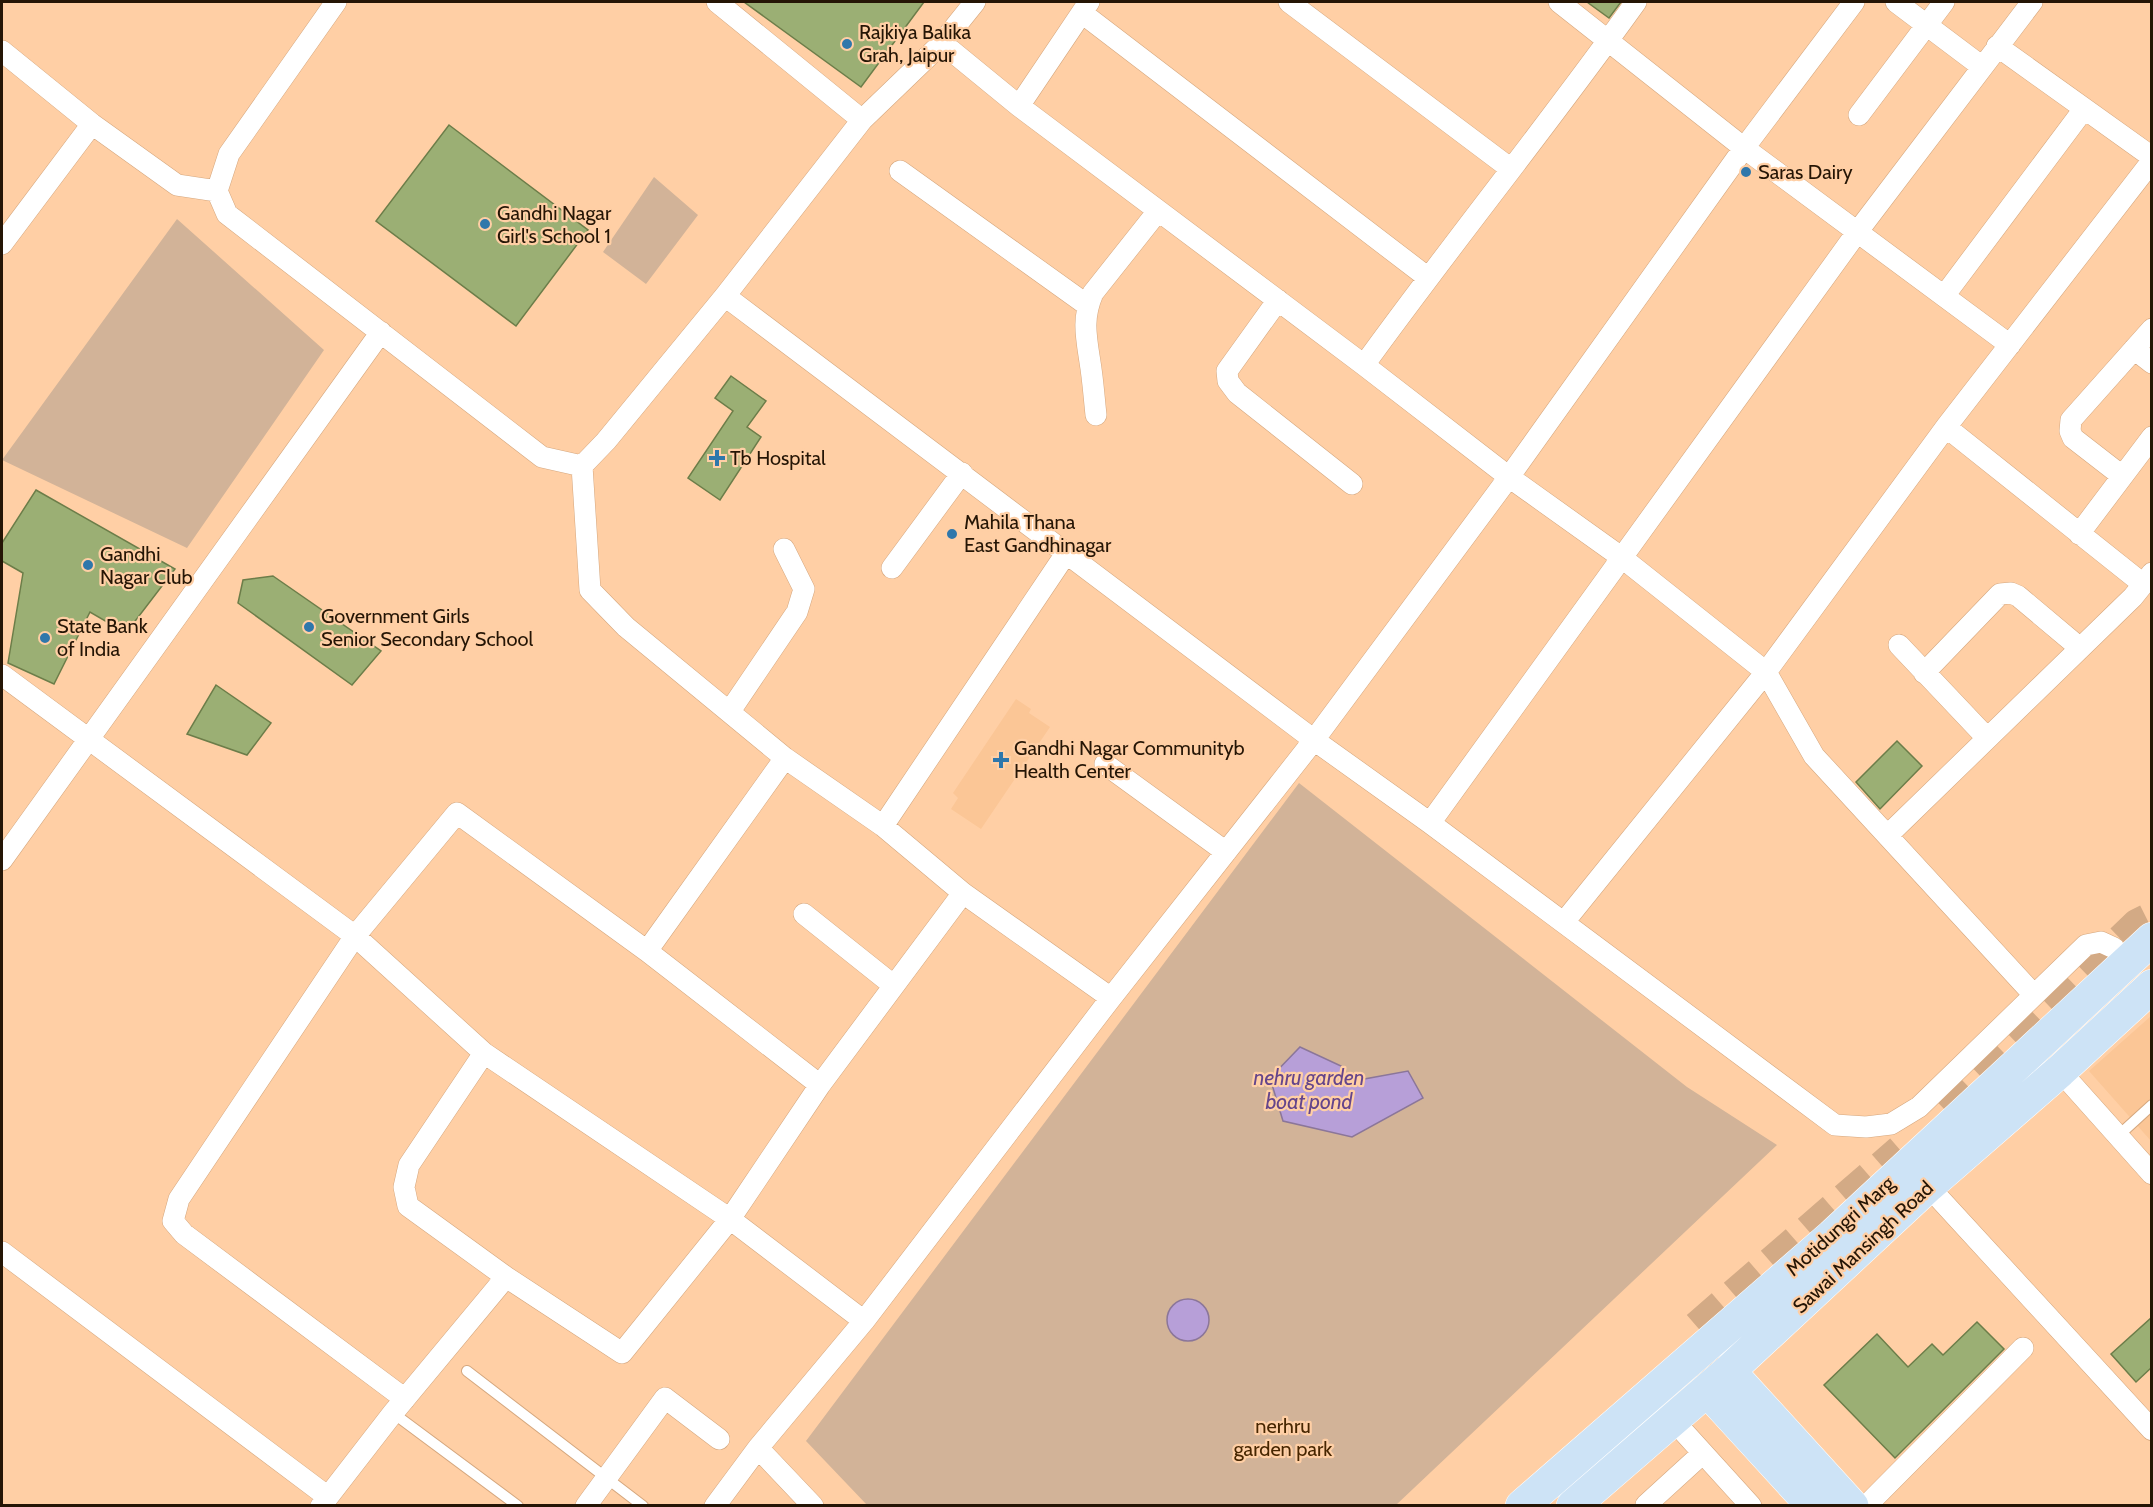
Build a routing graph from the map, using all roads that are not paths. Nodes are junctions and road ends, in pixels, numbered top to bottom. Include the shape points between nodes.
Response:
1 (717, 2) edge
2 (975, 2) edge
3 (1289, 2) edge
4 (1559, 2) edge
5 (1636, 2) edge
6 (1854, 2) edge
7 (1896, 2) edge
8 (1944, 2) edge
9 (2032, 2) edge
10 (325, 5) edge
11 (1086, 7) edge
12 (1926, 25) junction
13 (1609, 40) junction
14 (942, 43) junction
15 (1997, 46) junction
16 (2, 51) edge
17 (1982, 66) junction
18 (1018, 106) junction
19 (2084, 109) junction
20 (1860, 115) dead end
21 (862, 120) junction
22 (92, 124) junction
23 (1744, 148) junction
24 (2151, 159) edge
25 (1511, 169) junction
26 (900, 171) dead end
27 (217, 190) junction
28 (1158, 211) junction
29 (1858, 231) junction
30 (2, 244) edge
31 (1427, 277) junction
32 (725, 296) junction
33 (1944, 296) junction
34 (1278, 300) junction
35 (1088, 305) junction
36 (2151, 329) edge
37 (381, 333) junction
38 (2010, 345) junction
39 (2134, 349) junction
40 (2151, 363) edge
41 (1364, 365) junction
42 (1096, 415) dead end
43 (1946, 427) junction
44 (2151, 437) edge
45 (582, 466) junction
46 (962, 473) junction
47 (2122, 476) junction
48 (1509, 477) junction
49 (1352, 484) dead end
50 (2079, 534) junction
51 (784, 549) dead end
52 (1067, 552) junction
53 (1621, 557) junction
54 (892, 568) dead end
55 (2147, 578) edge
56 (1899, 645) dead end
57 (2080, 648) junction
58 (1766, 672) junction
59 (1924, 673) junction
60 (2, 675) edge
61 (730, 711) junction
62 (1987, 738) junction
63 (89, 739) junction
64 (1314, 740) junction
65 (784, 758) junction
66 (1105, 764) dead end
67 (1430, 823) junction
68 (882, 826) junction
69 (1888, 835) junction
70 (1226, 852) junction
71 (2, 860) edge
72 (963, 893) junction
73 (804, 914) dead end
74 (1564, 922) junction
75 (355, 936) junction
76 (2151, 939) edge
77 (2114, 948) dead end
78 (647, 951) junction
79 (893, 985) junction
80 (2151, 986) edge
81 (2034, 995) junction
82 (1111, 998) junction
83 (484, 1053) junction
84 (2060, 1071) junction
85 (820, 1085) junction
86 (2151, 1105) edge
87 (2118, 1136) junction
88 (2151, 1174) edge
89 (1928, 1186) junction
90 (730, 1219) junction
91 (2, 1252) edge
92 (506, 1276) junction
93 (864, 1321) junction
94 (2023, 1348) dead end
95 (466, 1371) dead end
96 (1718, 1381) junction
97 (399, 1406) junction
98 (1673, 1420) junction
99 (2151, 1430) edge
100 (719, 1439) dead end
101 (758, 1448) junction
102 (1703, 1453) junction
103 (608, 1477) junction
104 (325, 1502) edge
105 (1646, 1505) edge
106 (518, 1506) edge
107 (586, 1506) edge
108 (644, 1506) edge
109 (715, 1506) edge
110 (813, 1506) edge
111 (1522, 1506) edge
112 (1573, 1506) edge
113 (1750, 1506) edge
114 (1813, 1506) edge
115 (1852, 1506) edge
116 (1866, 1506) edge

1 - 21 street
2 - 14 street
3 - 25 street
4 - 13 street
5 - 13 street
6 - 23 street
7 - 12 street
8 - 12 street
9 - 15 street
10 - 27 street via 229,153
11 - 18 street
11 - 31 street
12 - 17 street
12 - 20 street
13 - 23 street
13 - 25 street
14 - 18 street
14 - 21 street
15 - 17 street
15 - 19 street
16 - 22 street
17 - 29 street
18 - 28 street
19 - 24 street
19 - 33 street
21 - 32 street
22 - 27 street via 177,185
22 - 30 street
23 - 29 street
23 - 48 street
24 - 38 street
25 - 31 street
26 - 35 street
27 - 37 street via 227,214
28 - 34 street
28 - 35 street via 1093,293
29 - 33 street
29 - 53 street
31 - 41 street
32 - 45 street
32 - 46 street
33 - 38 street
34 - 41 street
34 - 49 street via 1227,371 1228,381 1237,393
35 - 42 street via 1085,336
36 - 39 street
37 - 45 street via 542,457
37 - 63 street
38 - 43 street
39 - 40 street
39 - 47 street via 2071,420 2073,438
41 - 48 street
43 - 50 street
43 - 58 street
44 - 47 street
45 - 61 street via 590,590 626,627
46 - 52 street
46 - 54 street
47 - 50 street
48 - 53 street
48 - 64 street
50 - 55 street
51 - 61 street via 804,589 797,612
52 - 64 street
52 - 68 street
53 - 58 street
53 - 67 street
55 - 57 street via 2133,597
56 - 59 street
57 - 59 street via 2018,596 2000,594
57 - 62 street
58 - 69 street via 1814,756
58 - 74 street
59 - 62 street
60 - 63 street
61 - 65 street
62 - 69 street
63 - 71 street
63 - 75 street
64 - 67 street
64 - 70 street
65 - 68 street
65 - 78 street
66 - 70 street
67 - 74 street
68 - 72 street
69 - 81 street
70 - 82 street
72 - 79 street
72 - 82 street
73 - 79 street
74 - 81 street via 1835,1125 1891,1124 1919,1107
75 - 78 street via 457,813
75 - 83 street
75 - 97 street via 179,1198 173,1221 184,1234
76 - 111 main road, Motidungri Marg via 1832,1236
77 - 81 street via 2101,942 2086,945
78 - 85 street
79 - 85 street
80 - 84 main road, Sawai Mansingh Road
82 - 93 street
83 - 90 street
83 - 92 street via 409,1165 404,1187 408,1206
84 - 87 street
84 - 89 main road, Sawai Mansingh Road
85 - 90 street
86 - 87 lane
87 - 88 street
89 - 96 main road, Sawai Mansingh Road
89 - 99 street
90 - 92 street via 622,1353
90 - 93 street
91 - 104 street
92 - 97 street
93 - 101 street
94 - 116 street
95 - 103 lane
96 - 98 main road, Sawai Mansingh Road
96 - 114 main road
96 - 115 main road
97 - 104 street
97 - 106 lane
98 - 102 street
98 - 112 main road, Sawai Mansingh Road
100 - 103 street via 664,1398
101 - 109 street
101 - 110 street
102 - 105 street
102 - 113 street
103 - 107 street
103 - 108 lane

